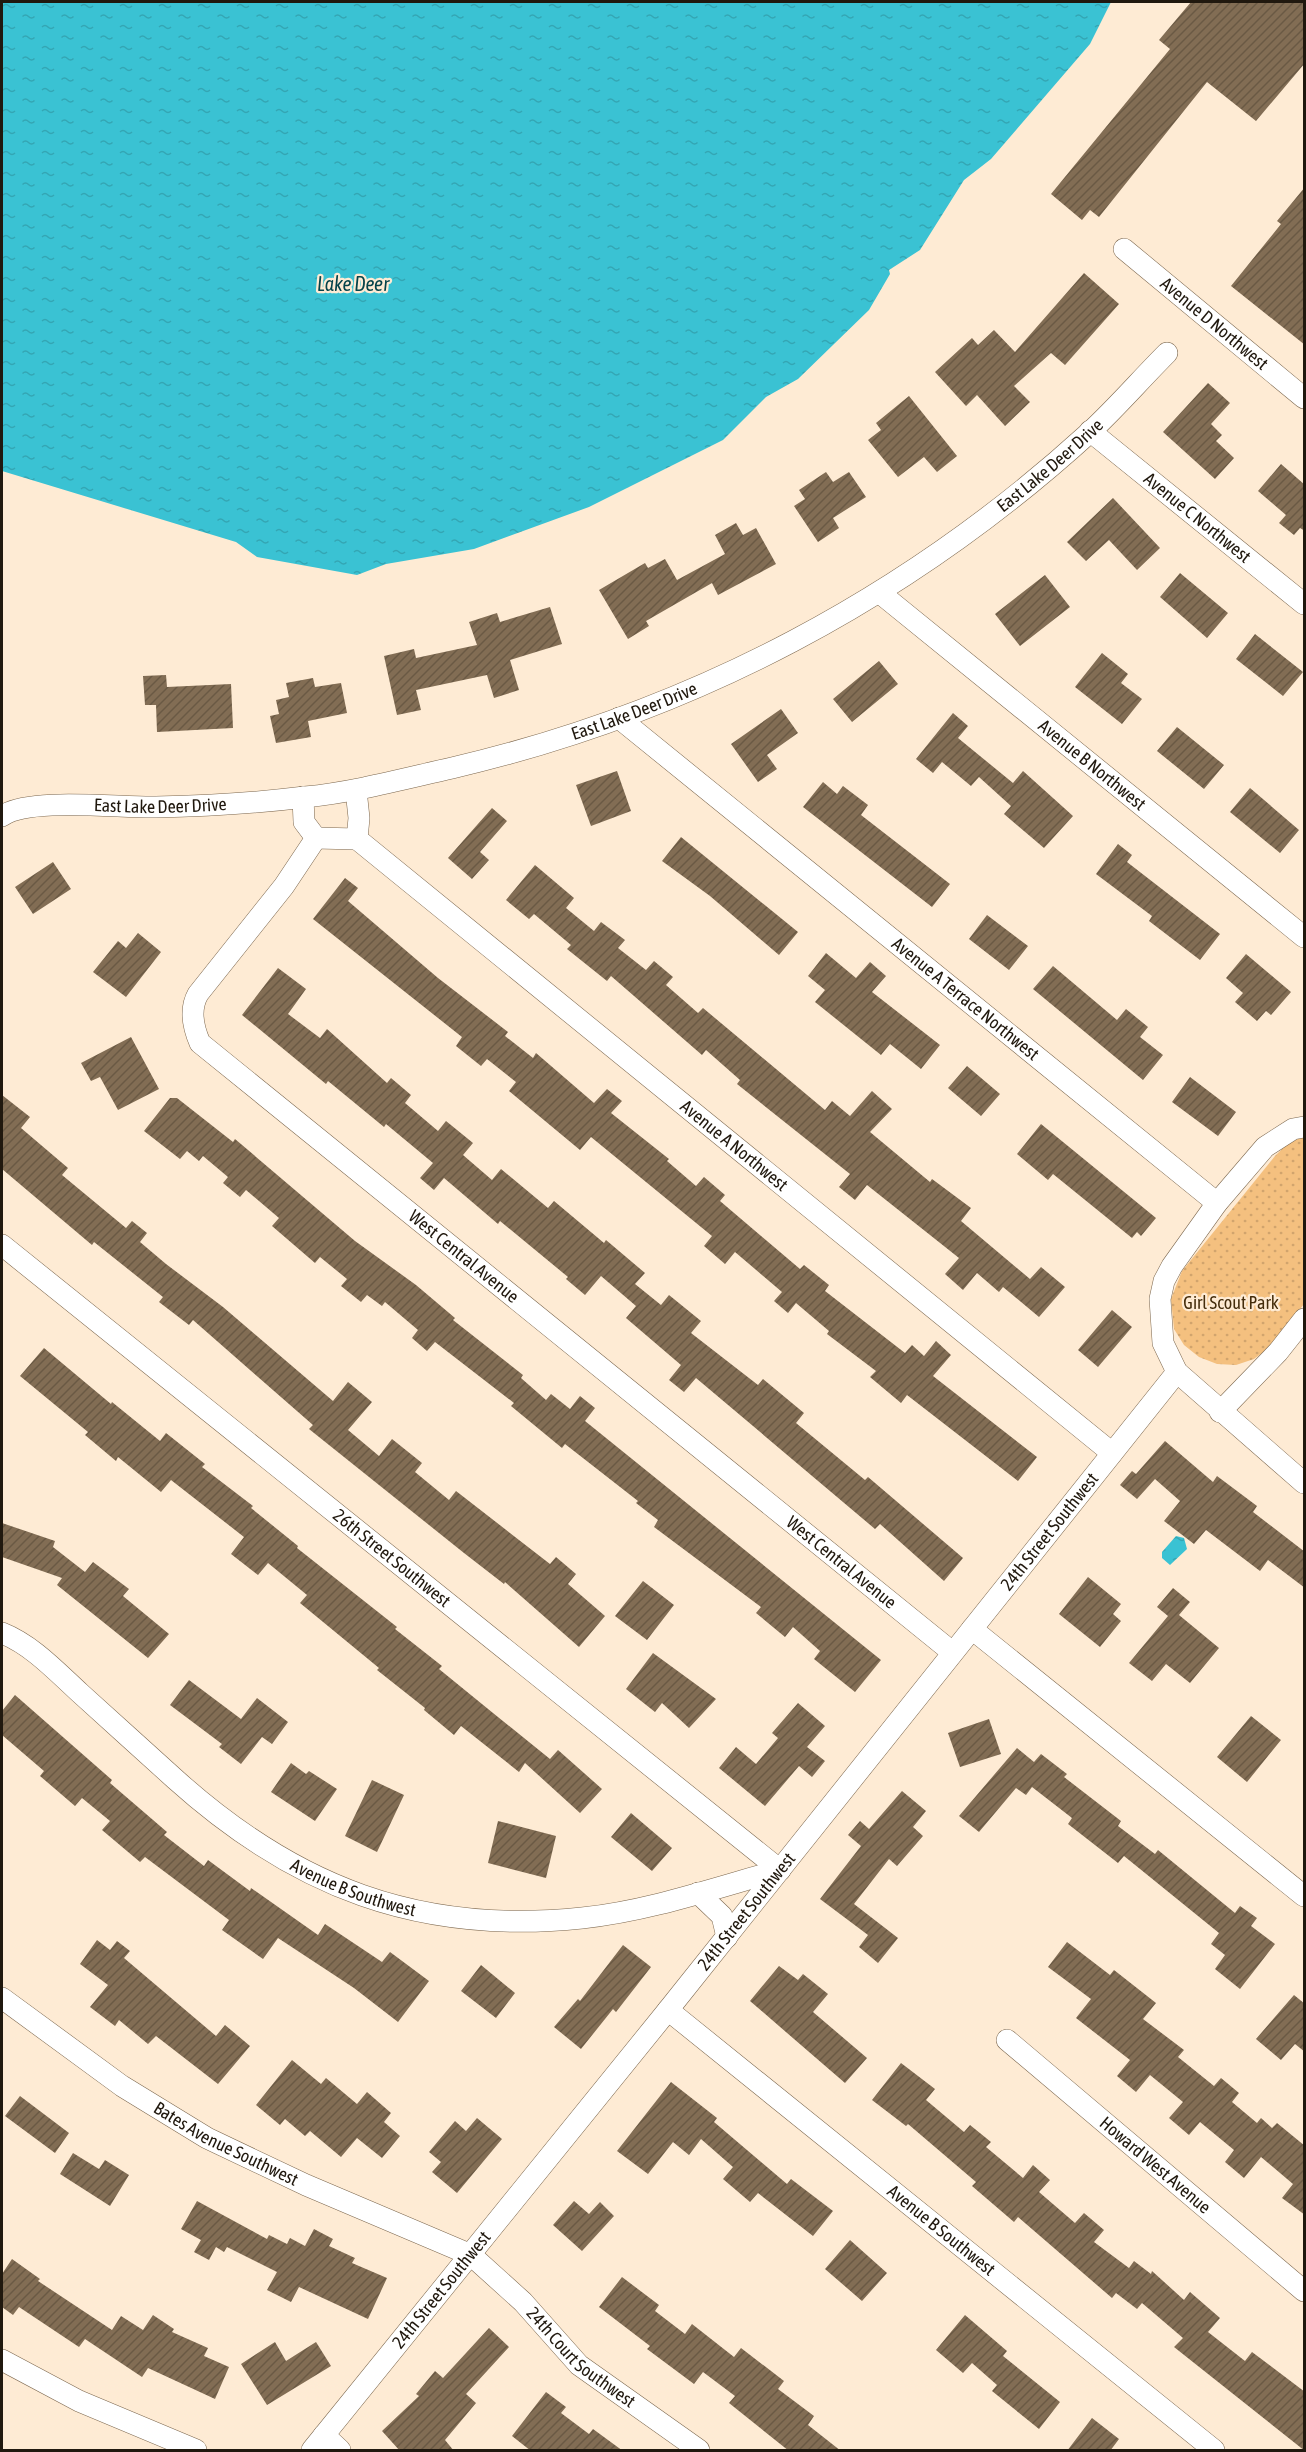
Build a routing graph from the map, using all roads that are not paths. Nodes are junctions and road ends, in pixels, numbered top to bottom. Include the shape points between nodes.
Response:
1 (1124, 249) dead end
2 (1167, 352) dead end
3 (1305, 398) edge
4 (1090, 431) junction
5 (880, 593) junction
6 (1305, 604) edge
7 (619, 718) junction
8 (356, 790) junction
9 (303, 797) junction
10 (2, 816) edge
11 (316, 838) junction
12 (357, 839) junction
13 (1305, 937) edge
14 (1305, 1127) edge
15 (1217, 1203) junction
16 (2, 1245) edge
17 (1305, 1319) edge
18 (1177, 1372) junction
19 (1220, 1412) junction
20 (1112, 1453) junction
21 (1305, 1483) edge
22 (972, 1629) junction
23 (2, 1633) edge
24 (952, 1653) junction
25 (780, 1869) junction
26 (698, 1893) junction
27 (1305, 1896) edge
28 (727, 1937) junction
29 (2, 1998) edge
30 (668, 2010) junction
31 (1007, 2040) dead end
32 (471, 2255) junction
33 (1305, 2291) edge
34 (2, 2360) edge
35 (318, 2443) edge
36 (195, 2451) edge
37 (340, 2451) edge
38 (699, 2451) edge
39 (1214, 2451) edge

1 - 3 street, Avenue D Northwest
2 - 4 street, East Lake Deer Drive
4 - 5 street, East Lake Deer Drive via 996,511
4 - 6 street, Avenue C Northwest
5 - 7 street, East Lake Deer Drive via 773,654
5 - 13 street, Avenue B Northwest
7 - 8 street, East Lake Deer Drive via 500,757
7 - 15 street, Avenue A Terrace Northwest
8 - 9 street, East Lake Deer Drive
8 - 12 street
9 - 10 street, East Lake Deer Drive via 157,807 48,806 11,810
9 - 11 street via 304,822
11 - 12 street
11 - 24 street, West Central Avenue via 284,886 194,1001 192,1027 200,1043
12 - 20 street, Avenue A Northwest
14 - 15 street via 1293,1129 1265,1147
15 - 18 street via 1164,1281 1160,1299 1163,1343
16 - 25 street, 26th Street Southwest
17 - 19 street
18 - 19 street
18 - 20 street, 24th Street Southwest
19 - 21 street
20 - 22 street, 24th Street Southwest
22 - 24 street, 24th Street Southwest
22 - 27 street
23 - 26 street, Avenue B Southwest via 42,1658 214,1812 284,1860 345,1890 395,1907 507,1922 582,1918
24 - 25 street, 24th Street Southwest
25 - 26 street, Avenue B Southwest
25 - 28 street, 24th Street Southwest
26 - 28 street via 722,1916
28 - 30 street, 24th Street Southwest
29 - 32 street, Bates Avenue Southwest via 122,2086 207,2138
30 - 32 street, 24th Street Southwest
30 - 39 street, Avenue B Southwest
31 - 33 street, Howard West Avenue
32 - 35 street, 24th Street Southwest
32 - 38 street, 24th Court Southwest via 523,2302 579,2365
34 - 36 street via 79,2401
35 - 37 street

